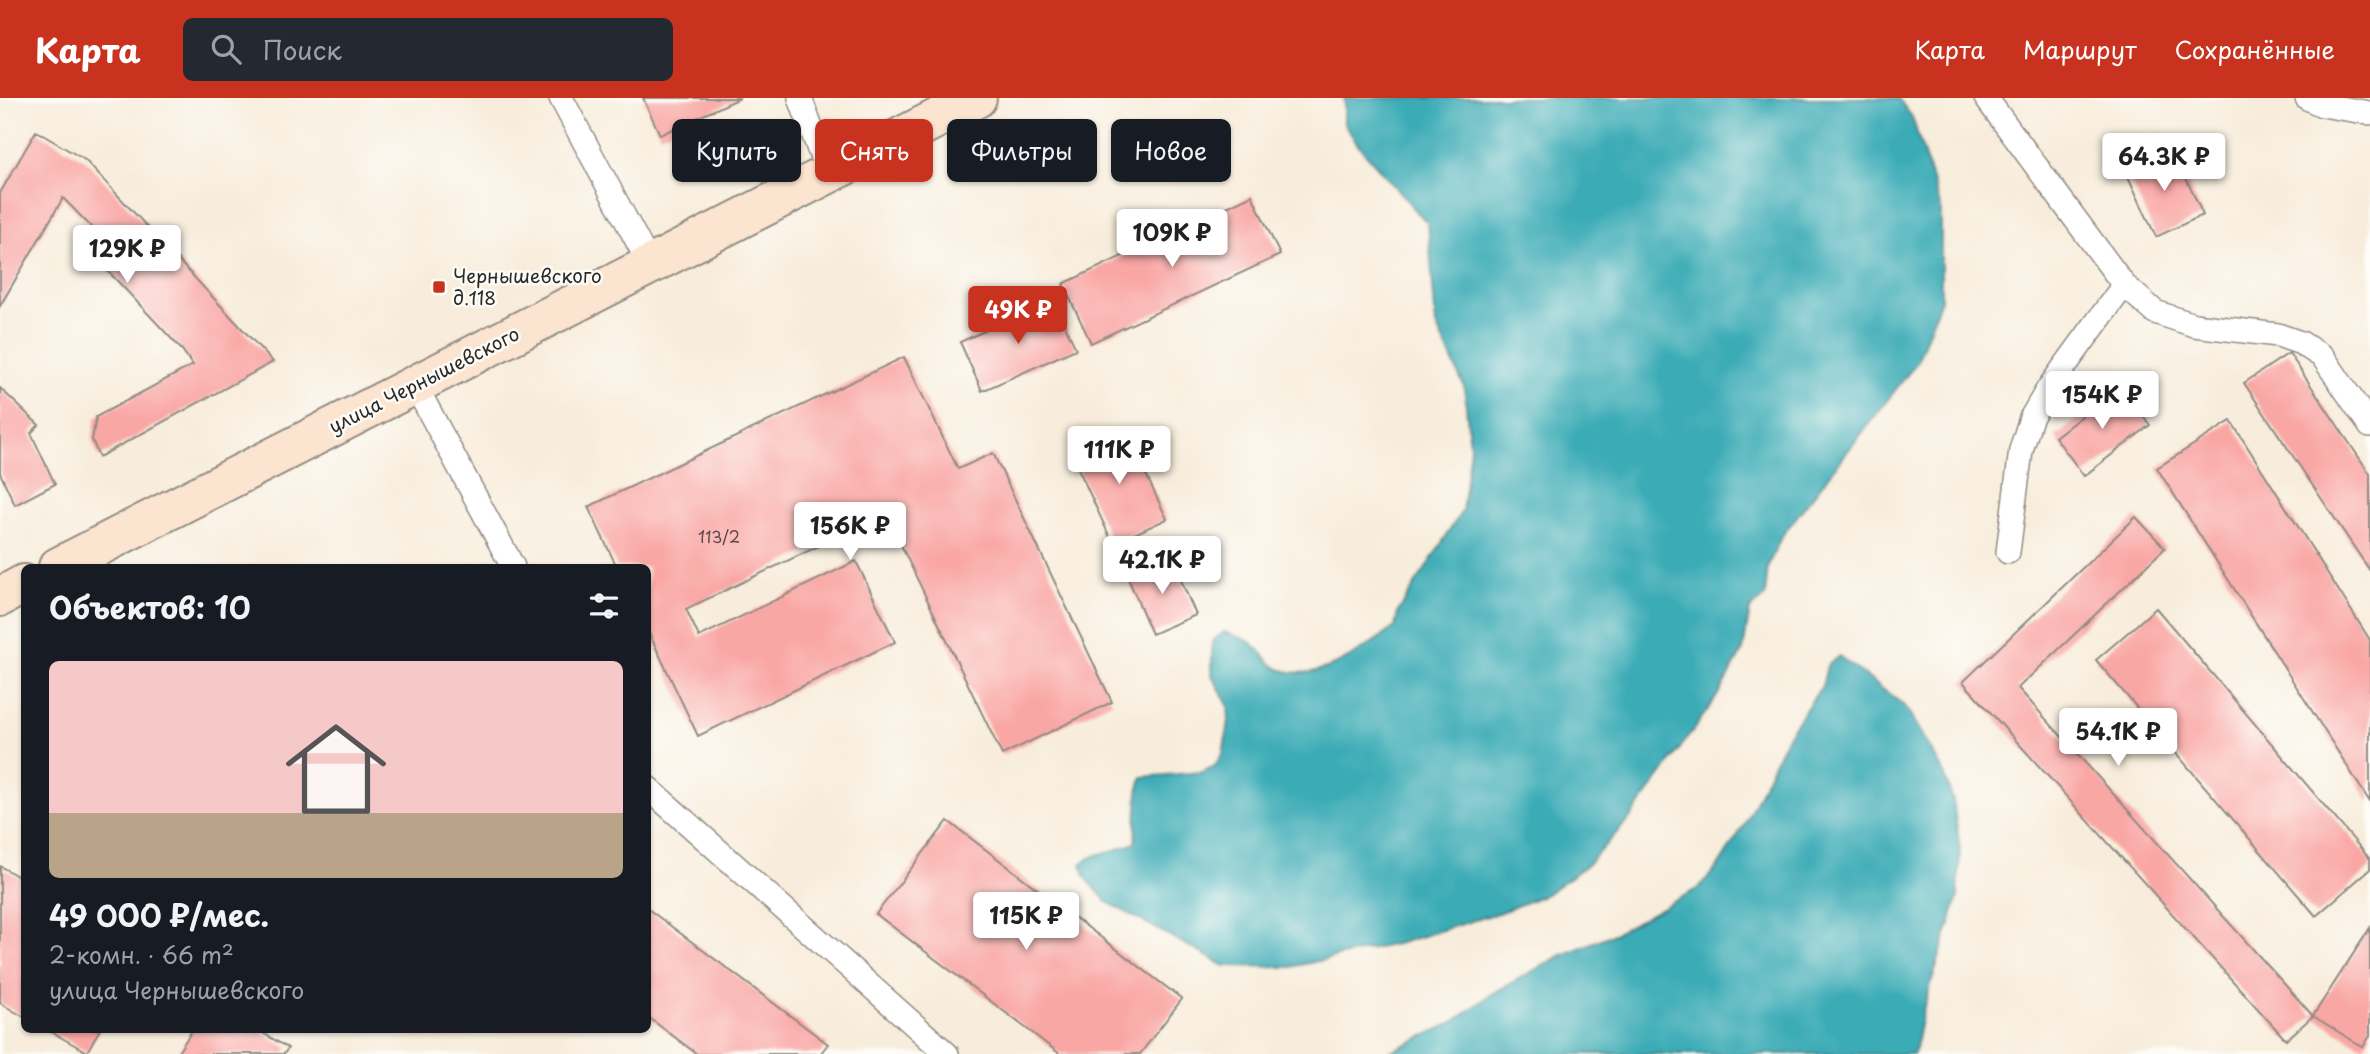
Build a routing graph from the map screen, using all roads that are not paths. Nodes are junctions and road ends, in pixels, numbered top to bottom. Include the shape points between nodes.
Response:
1 (561, 98) edge
2 (800, 98) edge
3 (977, 98) edge
4 (1986, 98) edge
5 (2307, 98) edge
6 (2370, 113) edge
7 (933, 120) edge
8 (815, 139) edge
9 (815, 181) edge
10 (650, 265) junction
11 (2124, 285) junction
12 (415, 385) junction
13 (2370, 426) edge
14 (2008, 552) dead end
15 (64, 564) edge
16 (511, 564) edge
17 (21, 586) edge
18 (0, 597) edge
19 (651, 791) edge
20 (947, 1054) edge

1 - 10 lane
2 - 8 lane
3 - 7 main road, улица Чернышевского
4 - 11 lane
5 - 6 lane
9 - 10 main road, улица Чернышевского
10 - 12 main road, улица Чернышевского
11 - 13 lane via 2155,312 2194,325 2278,335 2301,344 2323,357
11 - 14 lane via 2031,418 2021,450
12 - 15 main road, улица Чернышевского
12 - 16 lane
17 - 18 main road
19 - 20 lane

